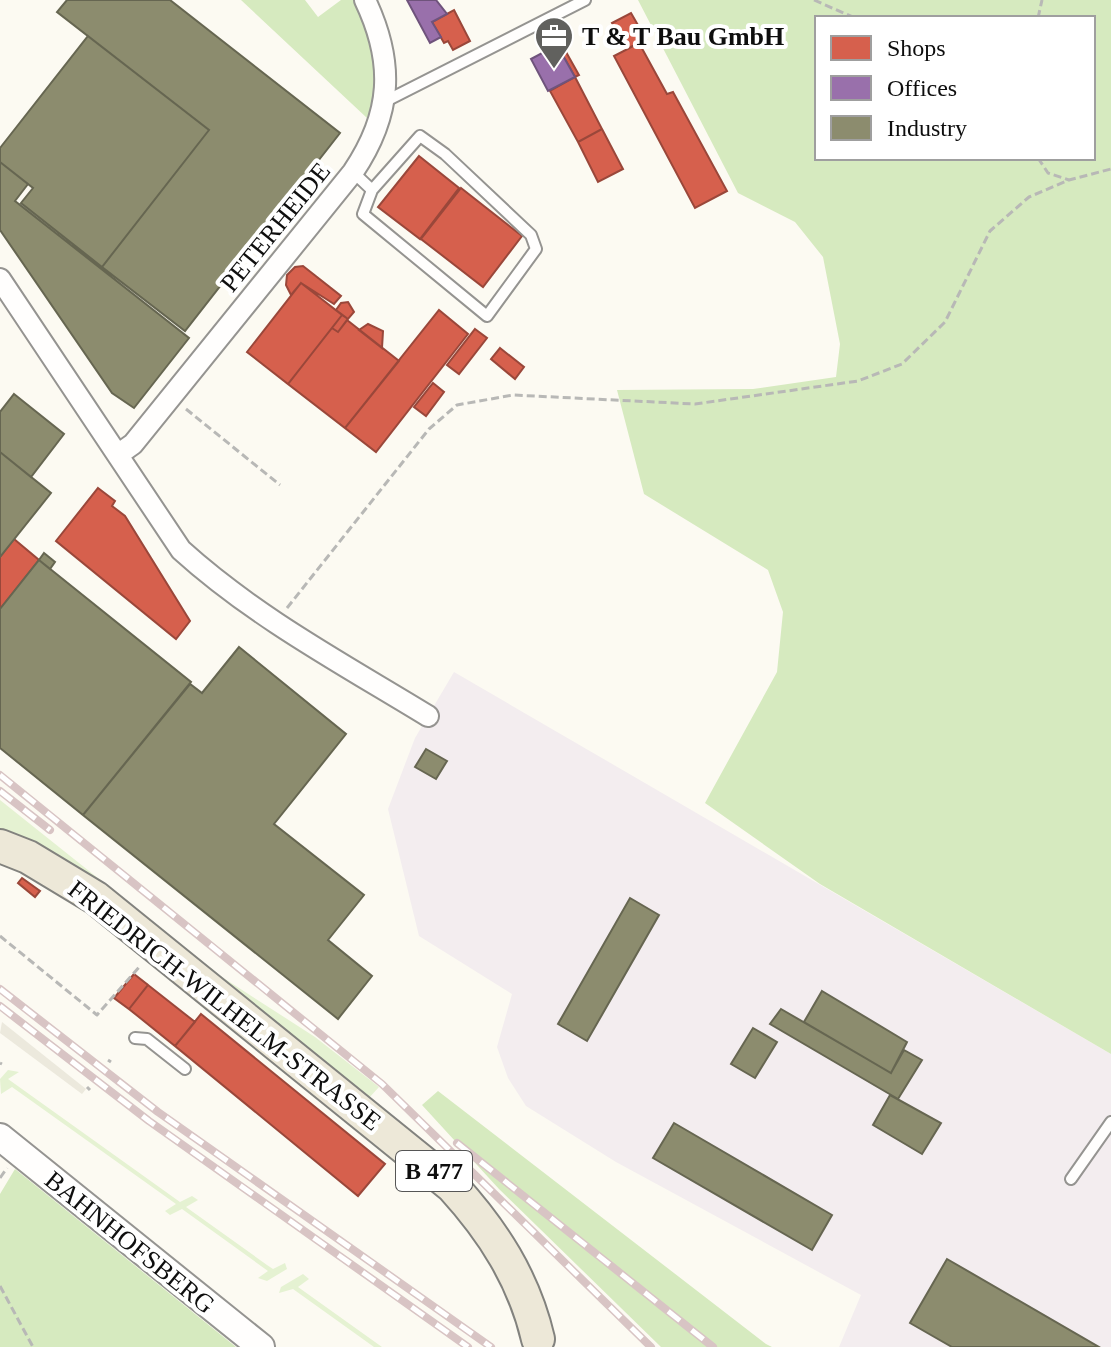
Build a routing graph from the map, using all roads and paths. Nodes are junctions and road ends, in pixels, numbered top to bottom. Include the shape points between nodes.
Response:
1 (365, 0) edge
2 (585, 0) edge
3 (814, 0) edge
4 (850, 16) edge
5 (383, 103) junction
6 (1039, 160) edge
7 (1111, 169) edge
8 (353, 172) junction
9 (1069, 180) junction
10 (372, 190) junction
11 (0, 279) edge
12 (171, 398) junction
13 (119, 454) junction
14 (280, 485) dead end
15 (275, 623) junction
16 (428, 716) dead end
17 (0, 846) edge
18 (0, 936) edge
19 (144, 963) dead end
20 (135, 1038) dead end
21 (185, 1069) dead end
22 (1111, 1122) edge
23 (0, 1137) edge
24 (1071, 1179) dead end
25 (0, 1286) edge
26 (538, 1339) dead end
27 (33, 1347) edge
28 (261, 1347) edge

1 - 5 street, PETERHEIDE via 381,33
2 - 5 lane
3 - 4 path
5 - 8 street, PETERHEIDE via 374,141
6 - 9 path via 1048,173
7 - 9 path
8 - 10 lane
8 - 12 street, PETERHEIDE
9 - 15 path via 1029,197 990,231 945,322 902,364 858,381 695,404 513,395 457,405 429,429
10 - 10 lane via 420,136 531,235 536,249 487,316 363,214
11 - 13 street
12 - 13 street, PETERHEIDE
12 - 14 path
13 - 15 street via 181,550 218,584
15 - 16 street
17 - 26 main road, FRIEDRICH-WILHELM-STRASSE / B 477 via 96,898 452,1186 484,1221 507,1258
18 - 19 path via 97,1015 134,968
20 - 21 lane via 147,1039
22 - 24 lane
23 - 28 street, BAHNHOFSBERG
25 - 27 path

